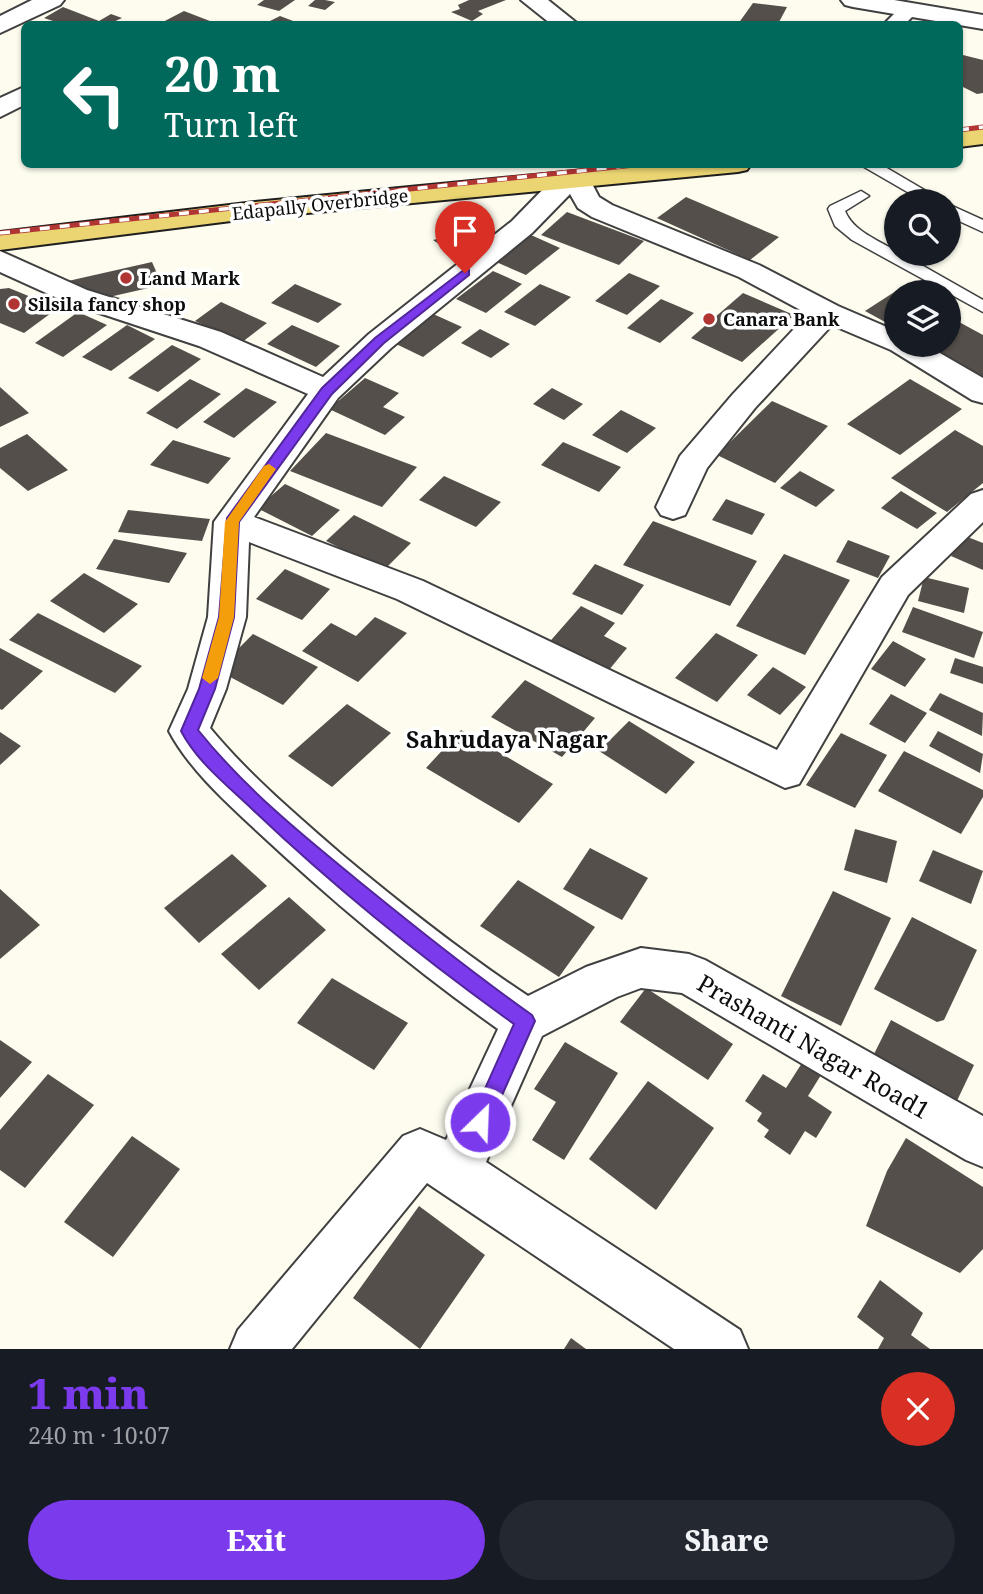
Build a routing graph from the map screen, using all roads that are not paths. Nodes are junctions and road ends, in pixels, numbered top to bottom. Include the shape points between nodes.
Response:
1 (52, 0) edge
2 (533, 0) edge
3 (853, 0) edge
4 (23, 12) junction
5 (901, 17) edge
6 (46, 21) edge
7 (562, 21) edge
8 (983, 22) edge
9 (0, 26) edge
10 (21, 97) edge
11 (0, 109) edge
12 (983, 136) edge
13 (963, 138) edge
14 (447, 168) edge
15 (695, 168) edge
16 (874, 168) edge
17 (641, 173) junction
18 (566, 178) edge
19 (913, 189) edge
20 (861, 196) dead end
21 (0, 216) edge
22 (961, 216) edge
23 (0, 224) edge
24 (983, 227) edge
25 (0, 242) edge
26 (0, 254) edge
27 (0, 260) edge
28 (983, 307) edge
29 (827, 313) junction
30 (884, 337) edge
31 (925, 357) edge
32 (327, 391) junction
33 (983, 393) edge
34 (983, 502) edge
35 (673, 508) dead end
36 (232, 522) junction
37 (525, 1021) junction
38 (983, 1143) edge
39 (457, 1172) junction
40 (257, 1349) edge
41 (722, 1349) edge

1 - 4 street
2 - 7 street
3 - 5 street
4 - 6 street
4 - 9 street
5 - 8 street
10 - 11 street
12 - 13 main road
14 - 21 main road
15 - 17 main road
16 - 19 lane
17 - 18 main road via 620,179
17 - 25 main road, Edapally Overbridge via 255,210
18 - 23 main road, Edapally Overbridge
18 - 26 main road via 139,229
18 - 29 street via 602,211 749,271
18 - 32 street via 522,227 380,341
20 - 28 lane via 836,209 841,222
22 - 24 lane
27 - 32 street via 23,275 88,301 209,338
29 - 30 street
29 - 35 street via 692,464
31 - 33 street
32 - 36 street
34 - 36 street via 895,586 785,772 410,590
36 - 37 street via 227,617 207,689 189,731 215,765 301,845 461,976
37 - 38 street, Prashanti Nagar Road1 via 641,968 689,974
37 - 39 street
39 - 40 street via 420,1153
39 - 41 street

